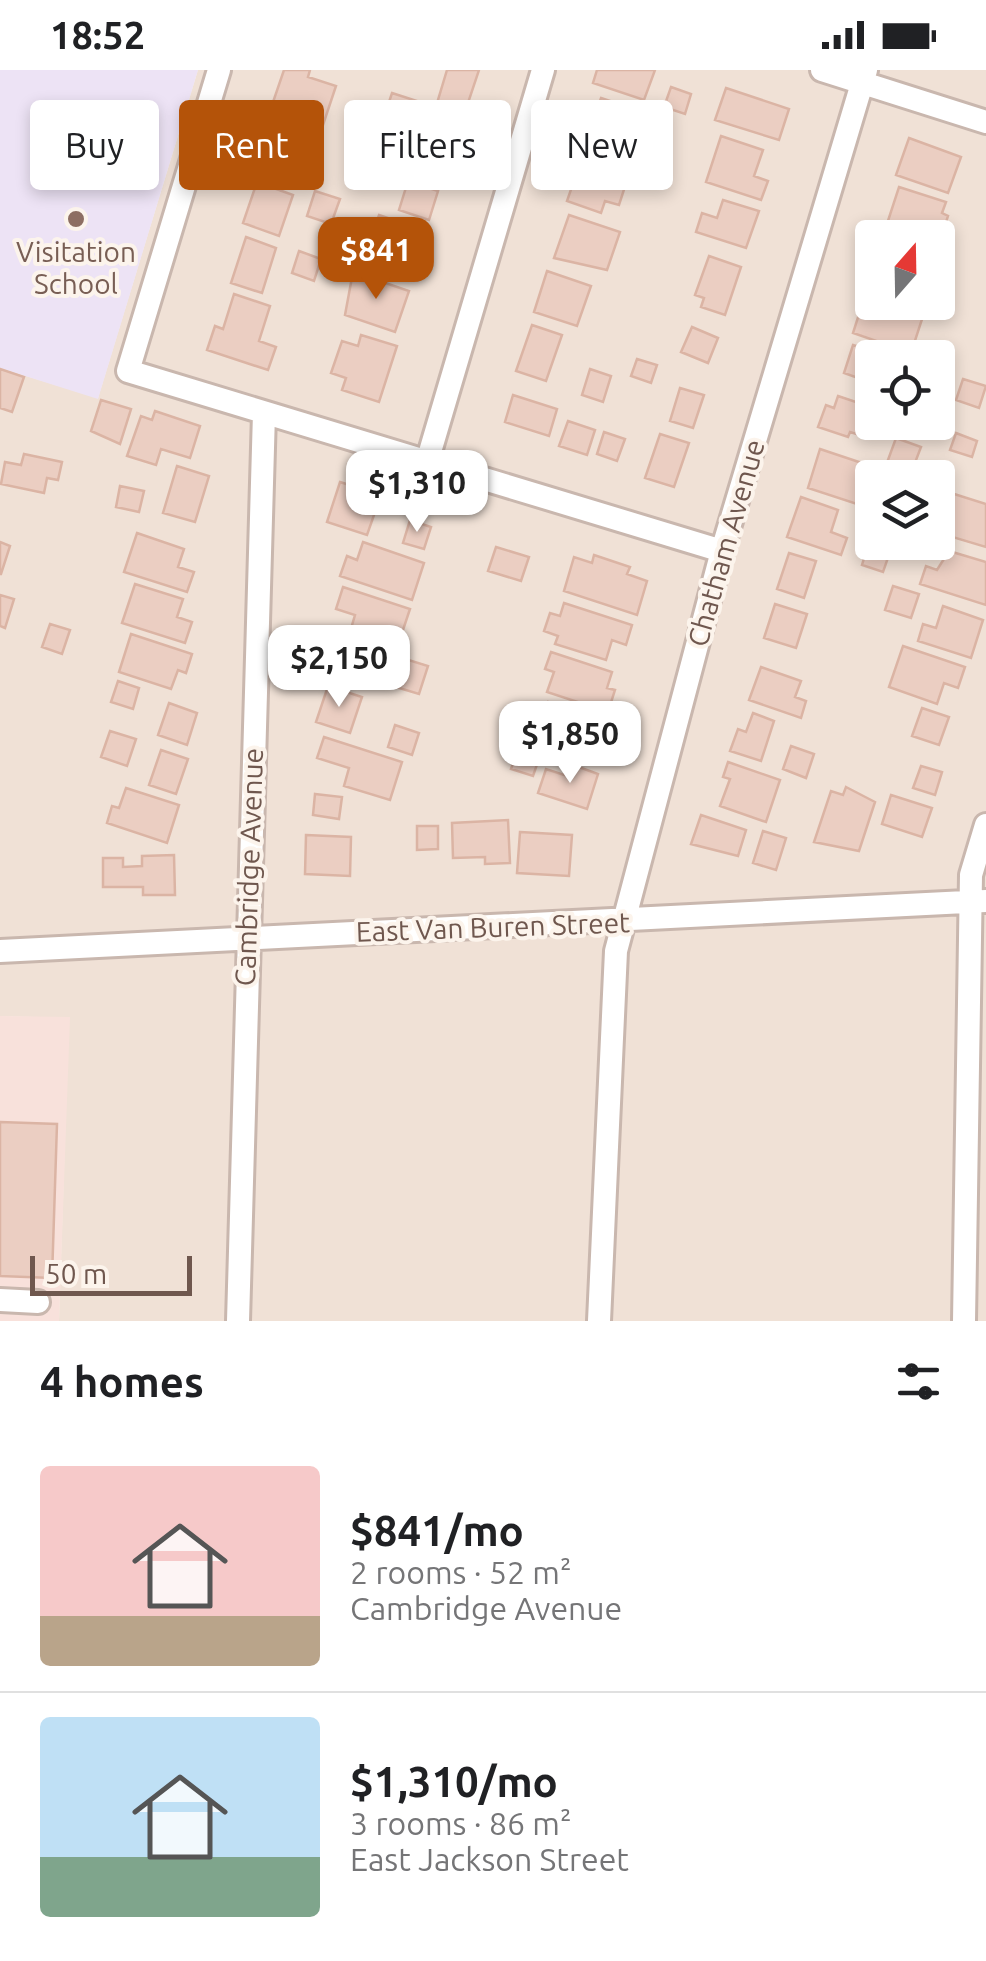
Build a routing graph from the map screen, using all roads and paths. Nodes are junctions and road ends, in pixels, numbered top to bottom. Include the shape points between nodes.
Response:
1 (218, 70) edge
2 (543, 70) edge
3 (822, 70) edge
4 (864, 76) edge
5 (986, 122) edge
6 (264, 413) junction
7 (428, 462) junction
8 (722, 551) junction
9 (986, 825) edge
10 (979, 901) edge
11 (622, 922) junction
12 (246, 938) junction
13 (0, 951) edge
14 (0, 1300) edge
15 (38, 1302) dead end
16 (238, 1321) edge
17 (599, 1321) edge
18 (964, 1321) edge

1 - 6 street via 128,371
2 - 7 street
3 - 4 street
4 - 5 street
4 - 8 street, Chatham Avenue
6 - 7 street
6 - 12 street, Cambridge Avenue
7 - 8 street
8 - 11 street, Chatham Avenue
9 - 10 street via 972,875
10 - 11 street, East Van Buren Street
10 - 18 street
11 - 12 street, East Van Buren Street
11 - 17 street, Chatham Avenue via 611,1008
12 - 13 street, East Van Buren Street
12 - 16 street, Cambridge Avenue
14 - 15 street

